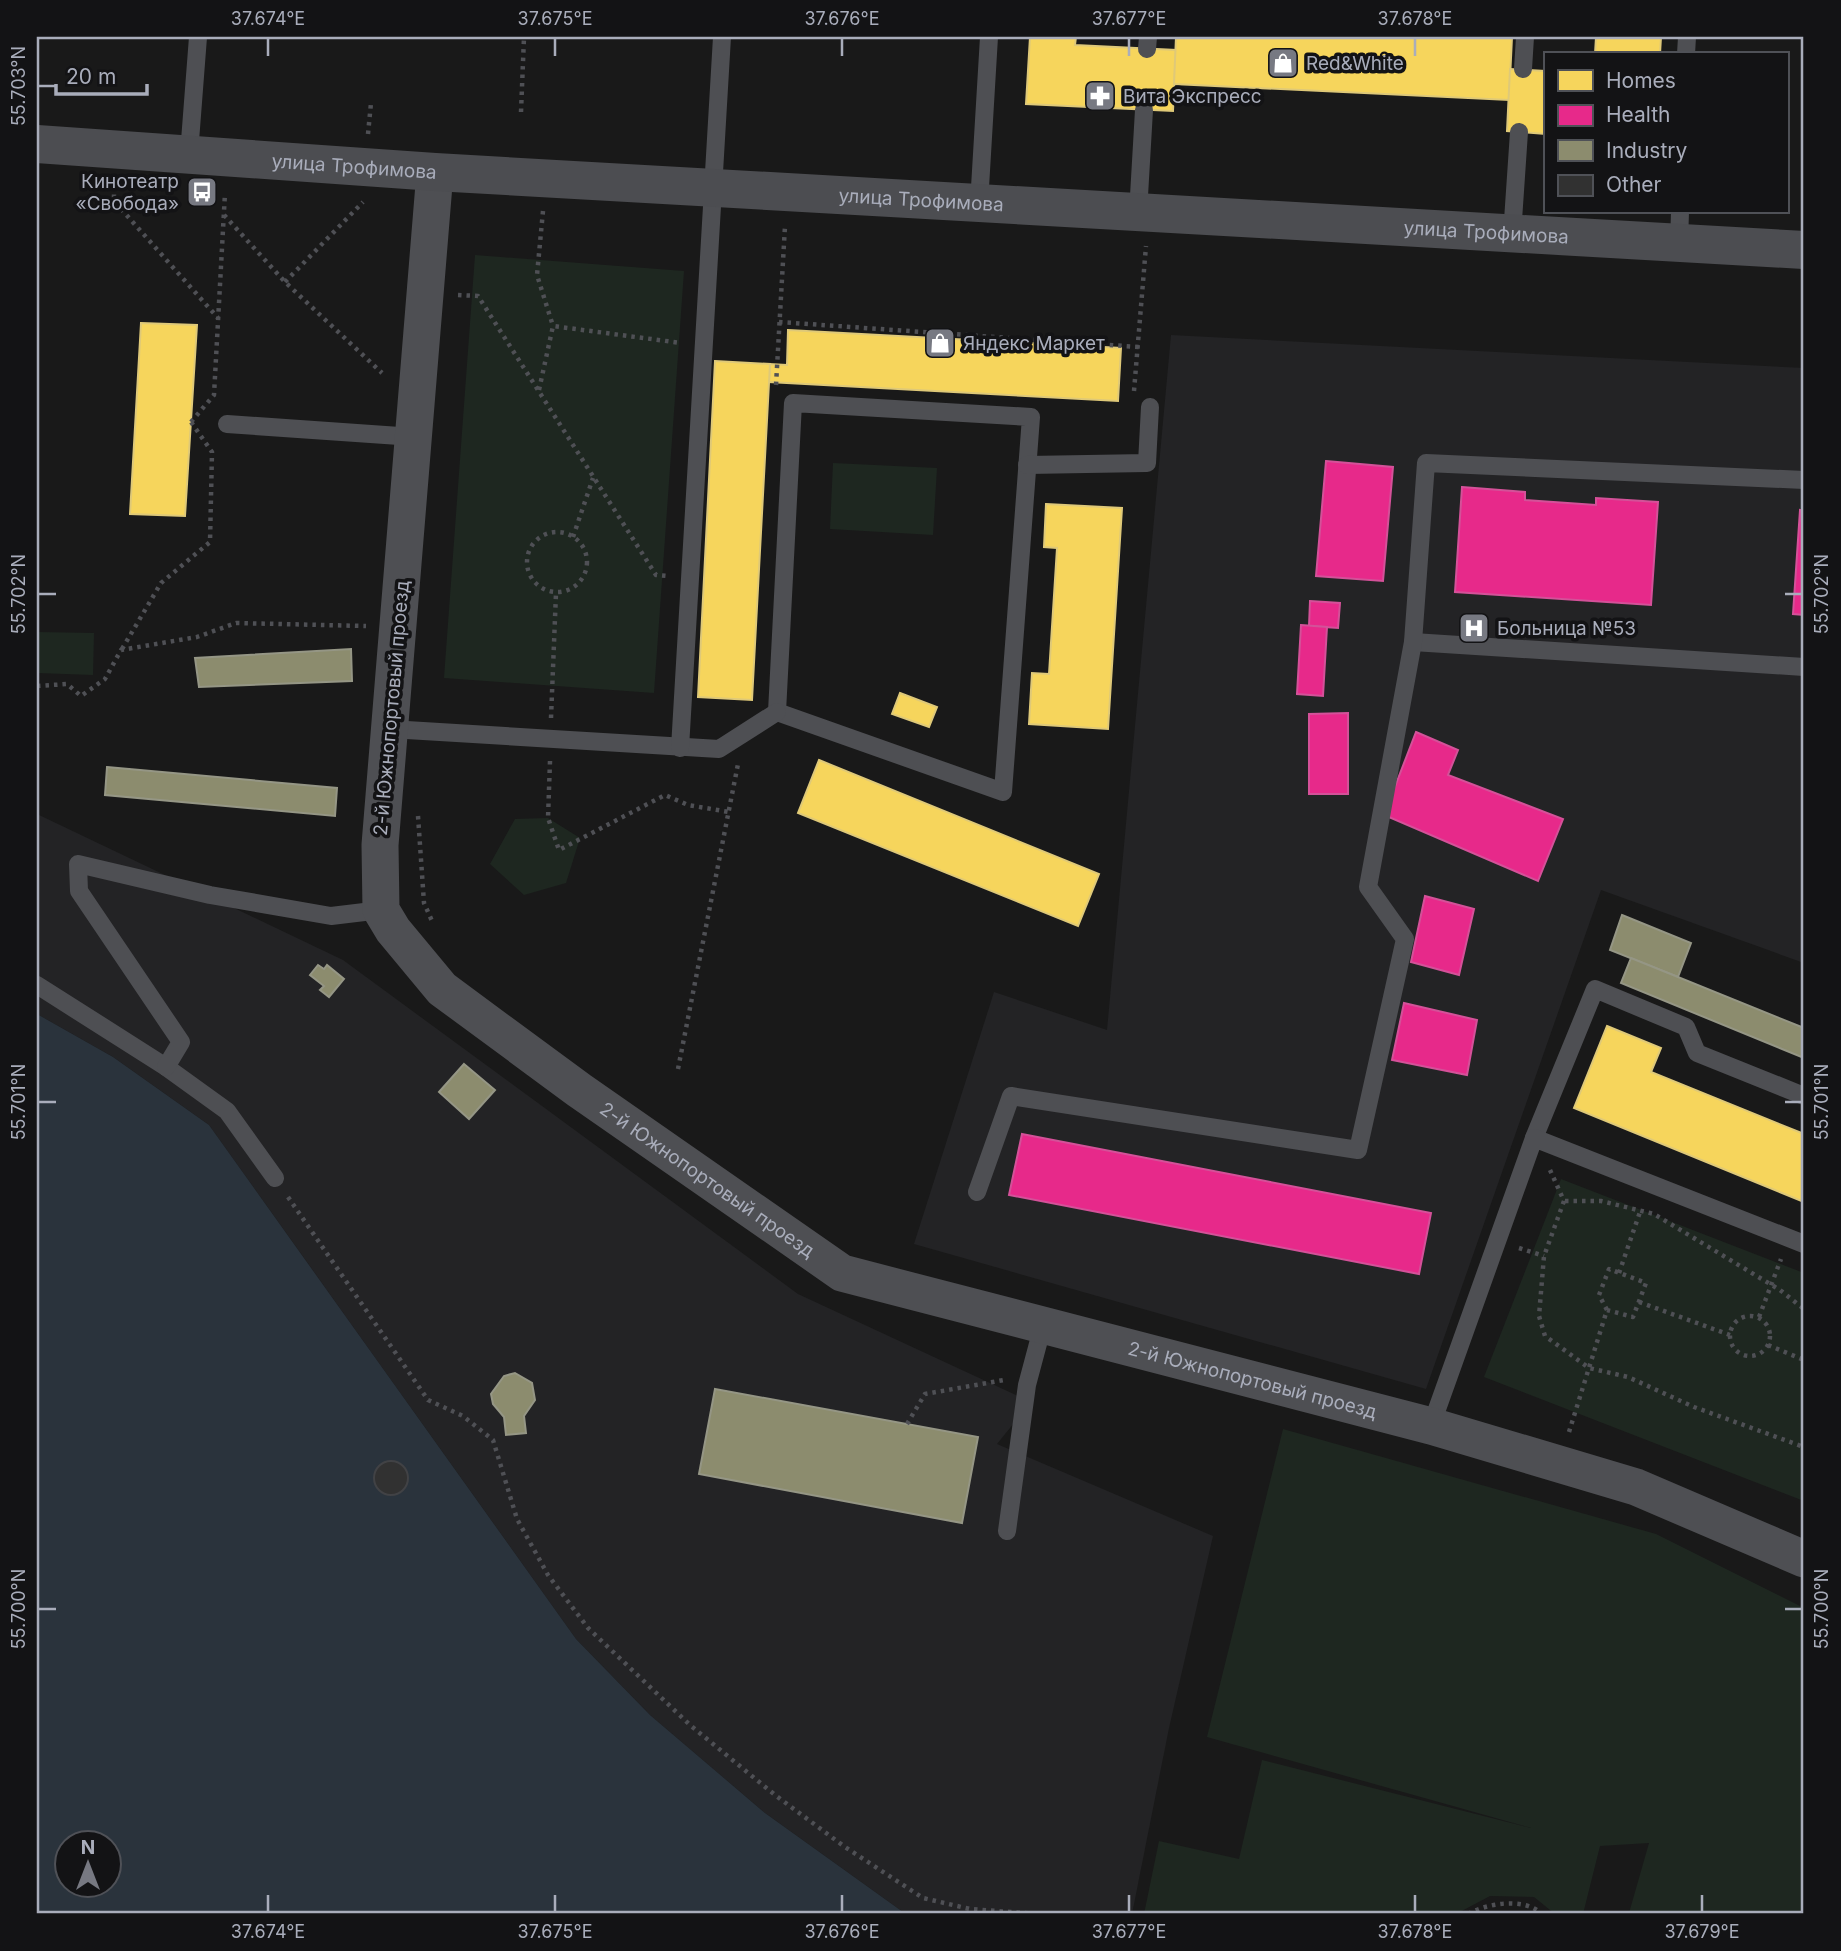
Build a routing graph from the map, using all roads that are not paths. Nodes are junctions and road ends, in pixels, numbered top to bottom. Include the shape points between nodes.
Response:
1 (198, 37) edge
2 (722, 37) edge
3 (989, 37) edge
4 (1525, 37) edge
5 (1523, 69) dead end
6 (1144, 110) dead end
7 (1520, 132) dead end
8 (37, 144) edge
9 (189, 154) junction
10 (435, 172) junction
11 (713, 188) junction
12 (979, 204) junction
13 (1679, 228) edge
14 (1142, 229) junction
15 (1512, 234) junction
16 (1804, 250) edge
17 (1150, 407) dead end
18 (227, 424) dead end
19 (414, 437) junction
20 (1027, 465) junction
21 (1804, 480) edge
22 (1413, 642) junction
23 (1804, 667) edge
24 (777, 712) junction
25 (390, 729) junction
26 (680, 748) junction
27 (381, 910) junction
28 (37, 985) edge
29 (166, 1066) junction
30 (1804, 1096) edge
31 (1534, 1138) junction
32 (275, 1178) road end
33 (977, 1192) dead end
34 (1797, 1241) edge
35 (1043, 1325) junction
36 (1431, 1426) junction
37 (1007, 1531) dead end
38 (1804, 1559) edge

1 - 9 lane
2 - 11 lane
3 - 12 lane
4 - 5 lane
6 - 14 lane
7 - 15 lane
8 - 9 main road, улица Трофимова
9 - 10 main road, улица Трофимова
10 - 11 main road, улица Трофимова
10 - 19 street, 2-й Южнопортовый проезд
11 - 12 main road, улица Трофимова
11 - 26 lane
12 - 14 main road, улица Трофимова
13 - 15 main road, улица Трофимова
13 - 16 main road, улица Трофимова
14 - 15 main road, улица Трофимова
17 - 20 lane via 1147,463
18 - 19 lane
19 - 25 street, 2-й Южнопортовый проезд
20 - 24 lane via 1003,792
20 - 24 lane via 1031,417 793,403
21 - 22 lane via 1426,463
22 - 23 lane
22 - 33 lane via 1368,887 1405,939 1358,1150 1011,1097
24 - 26 lane via 719,749
25 - 26 lane
25 - 27 street, 2-й Южнопортовый проезд via 380,845
27 - 29 lane via 331,916 210,895 78,864 79,891 181,1042
27 - 35 street, 2-й Южнопортовый проезд via 442,989 842,1273
28 - 29 lane
29 - 32 lane via 227,1111
30 - 31 lane via 1697,1053 1686,1027 1595,989
31 - 34 lane
31 - 36 lane
35 - 36 street, 2-й Южнопортовый проезд
35 - 37 lane via 1014,1460
36 - 38 street, 2-й Южнопортовый проезд via 1636,1487

